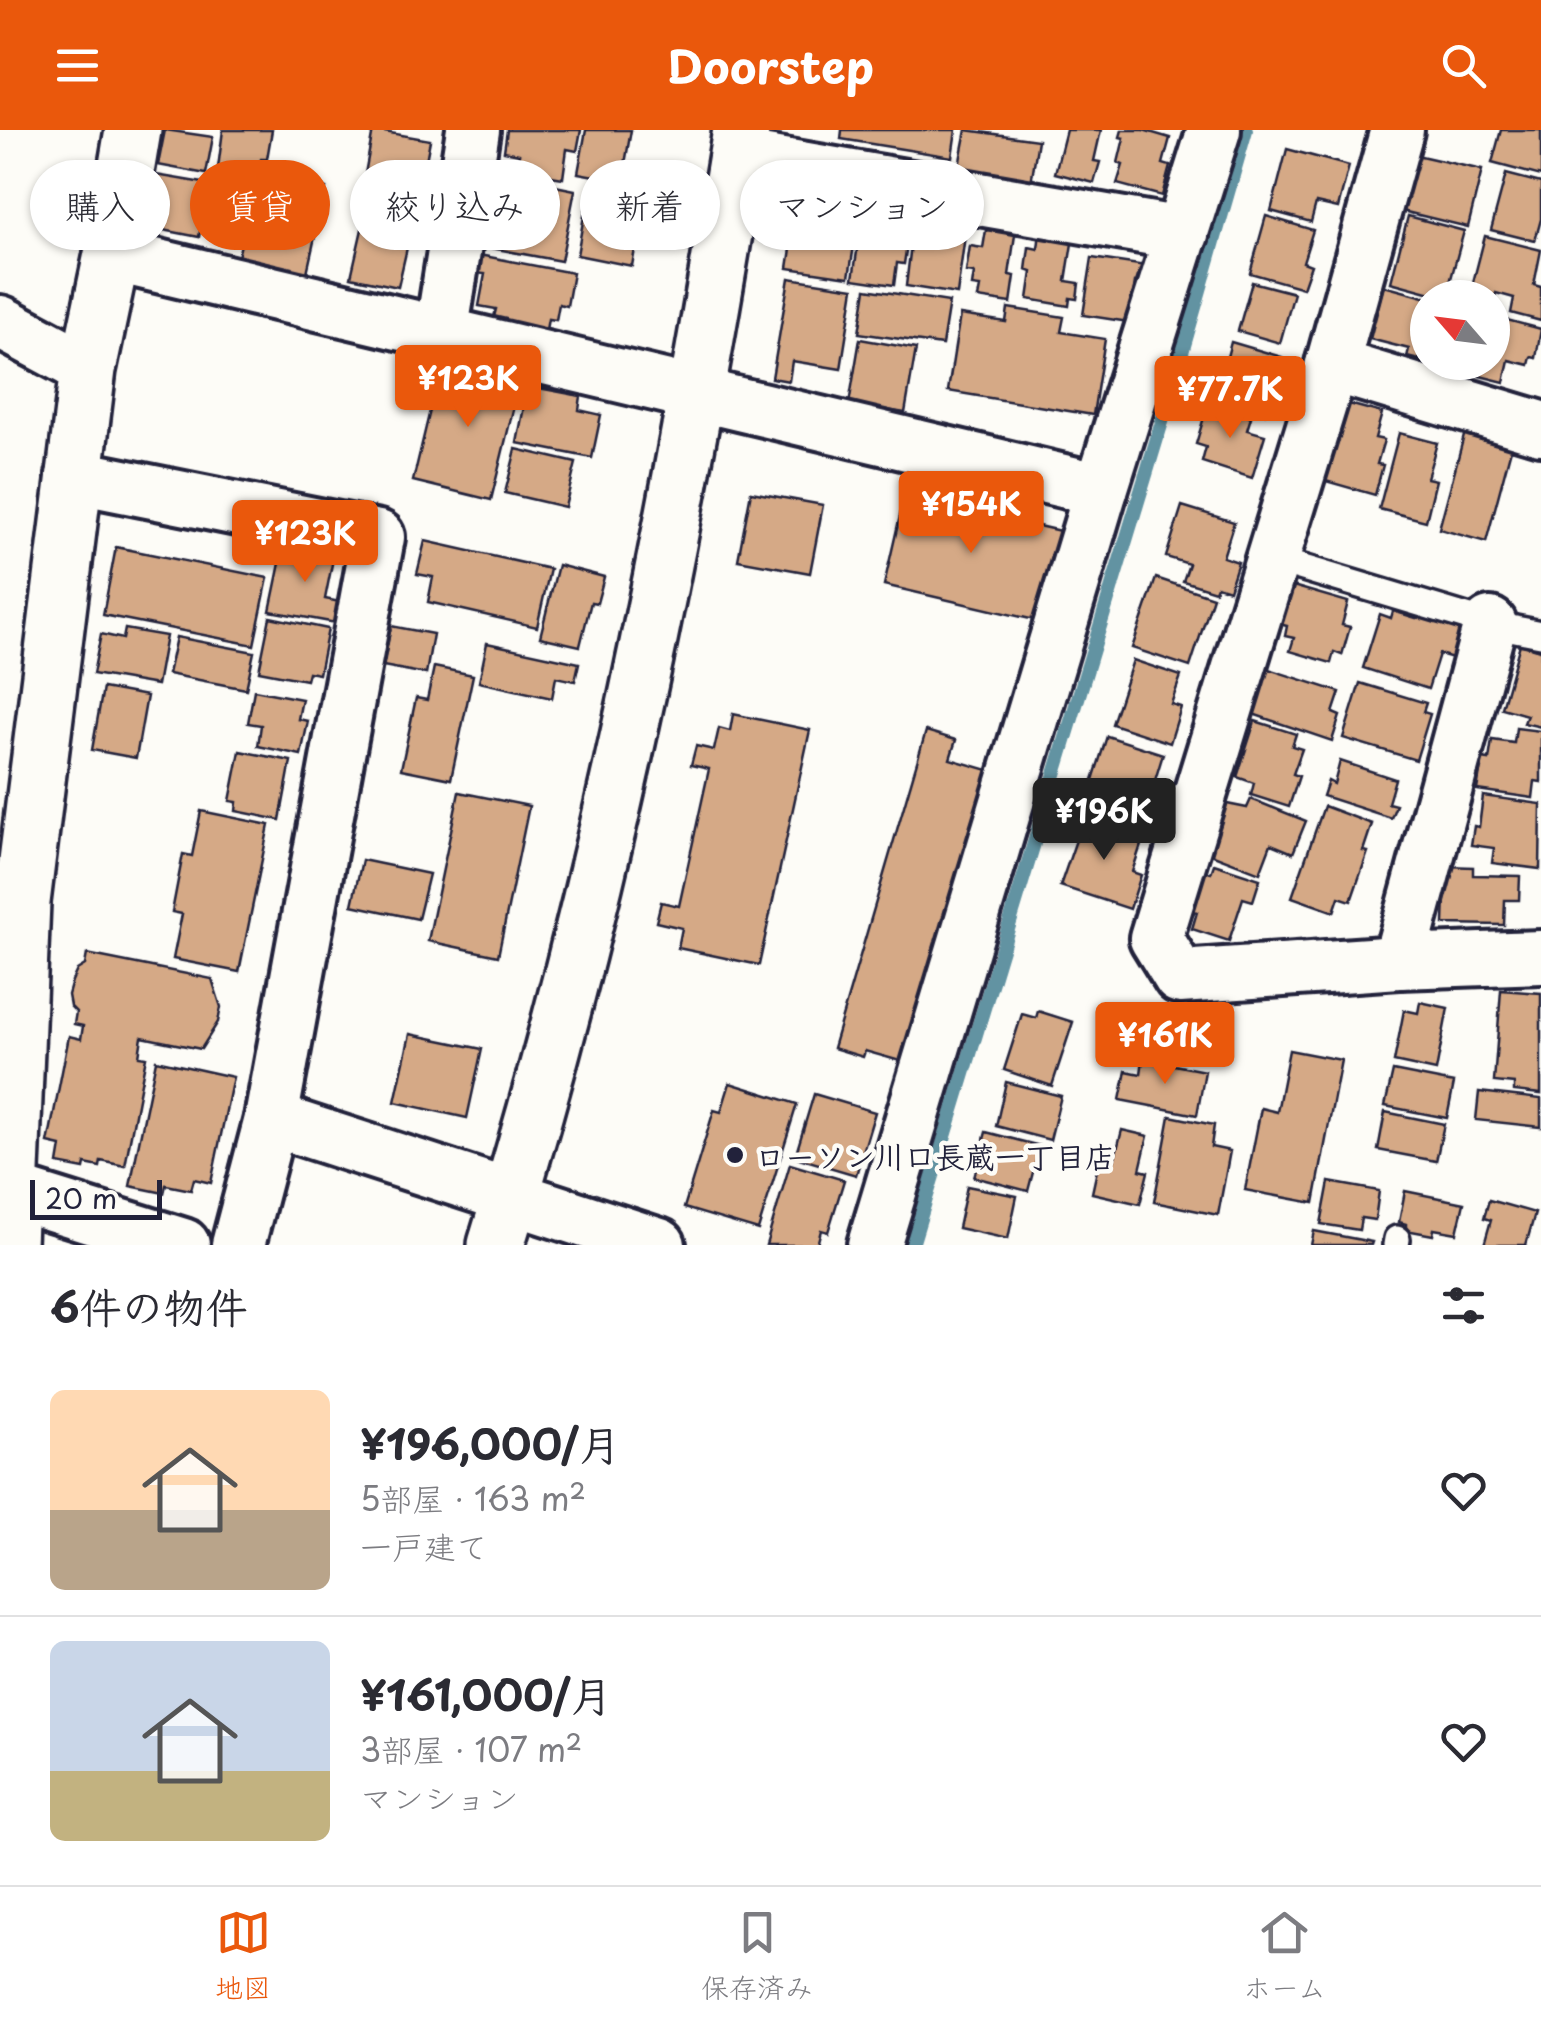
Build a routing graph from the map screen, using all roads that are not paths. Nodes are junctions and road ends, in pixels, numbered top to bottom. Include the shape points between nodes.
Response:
1 (132, 130) edge
2 (473, 130) edge
3 (1214, 130) edge
4 (1397, 130) edge
5 (739, 144) edge
6 (1182, 234) junction
7 (112, 255) junction
8 (0, 322) edge
9 (441, 335) junction
10 (1332, 365) junction
11 (88, 369) junction
12 (698, 397) junction
13 (1541, 428) edge
14 (73, 476) junction
15 (1100, 490) junction
16 (1272, 559) junction
17 (1490, 624) junction
18 (1541, 634) edge
19 (11, 898) edge
20 (1541, 957) edge
21 (1399, 962) junction
22 (271, 1119) junction
23 (7, 1209) edge
24 (503, 1220) edge
25 (184, 1245) edge
26 (238, 1245) edge
27 (659, 1245) edge
28 (874, 1245) edge

1 - 7 street
2 - 9 street
3 - 6 street
4 - 10 street
5 - 6 street
5 - 12 street
6 - 15 street
7 - 9 street
7 - 11 street
8 - 11 street
9 - 12 street
10 - 13 street
10 - 16 street
11 - 14 street
12 - 15 street
12 - 24 street via 609,812
14 - 19 street
14 - 22 street via 378,537
15 - 28 street
16 - 17 lane
16 - 21 street via 1156,938 1180,977
17 - 18 lane
17 - 21 street
19 - 23 street
20 - 21 street
22 - 24 street
22 - 26 street
23 - 25 street
24 - 27 street

